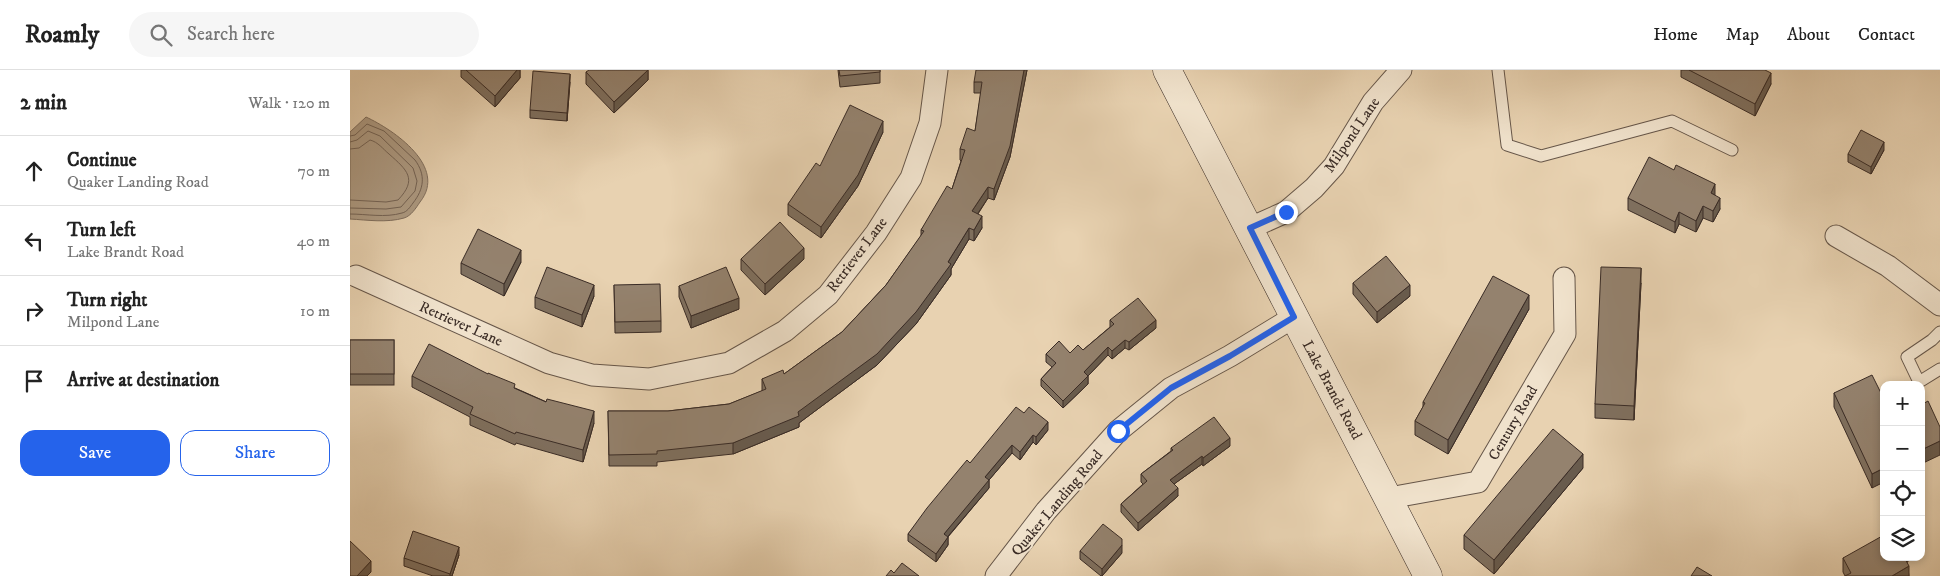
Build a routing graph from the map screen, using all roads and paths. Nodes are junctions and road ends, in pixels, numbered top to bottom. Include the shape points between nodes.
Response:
1 (938, 70) edge
2 (1167, 70) edge
3 (1401, 70) edge
4 (1498, 70) edge
5 (1732, 150) dead end
6 (1250, 228) junction
7 (1836, 236) dead end
8 (356, 276) dead end
9 (1564, 278) dead end
10 (1940, 305) edge
11 (1294, 317) junction
12 (1940, 332) edge
13 (1940, 369) edge
14 (1389, 498) junction
15 (996, 576) edge
16 (1428, 576) edge

1 - 8 street, Retriever Lane via 930,123 911,178 876,234 828,295 785,331 729,363 649,379 592,376 549,363
2 - 6 street, Lake Brandt Road
3 - 6 street, Milpond Lane via 1374,102 1334,166 1314,188 1286,212
4 - 5 lane via 1507,145 1541,156 1672,121
6 - 11 street, Lake Brandt Road
7 - 10 street via 1888,266
9 - 14 street, Century Road via 1565,334 1478,482
11 - 14 street, Lake Brandt Road
11 - 15 street, Quaker Landing Road via 1171,388 1118,431 1046,511
12 - 13 lane via 1907,357 1920,382
14 - 16 street, Lake Brandt Road

